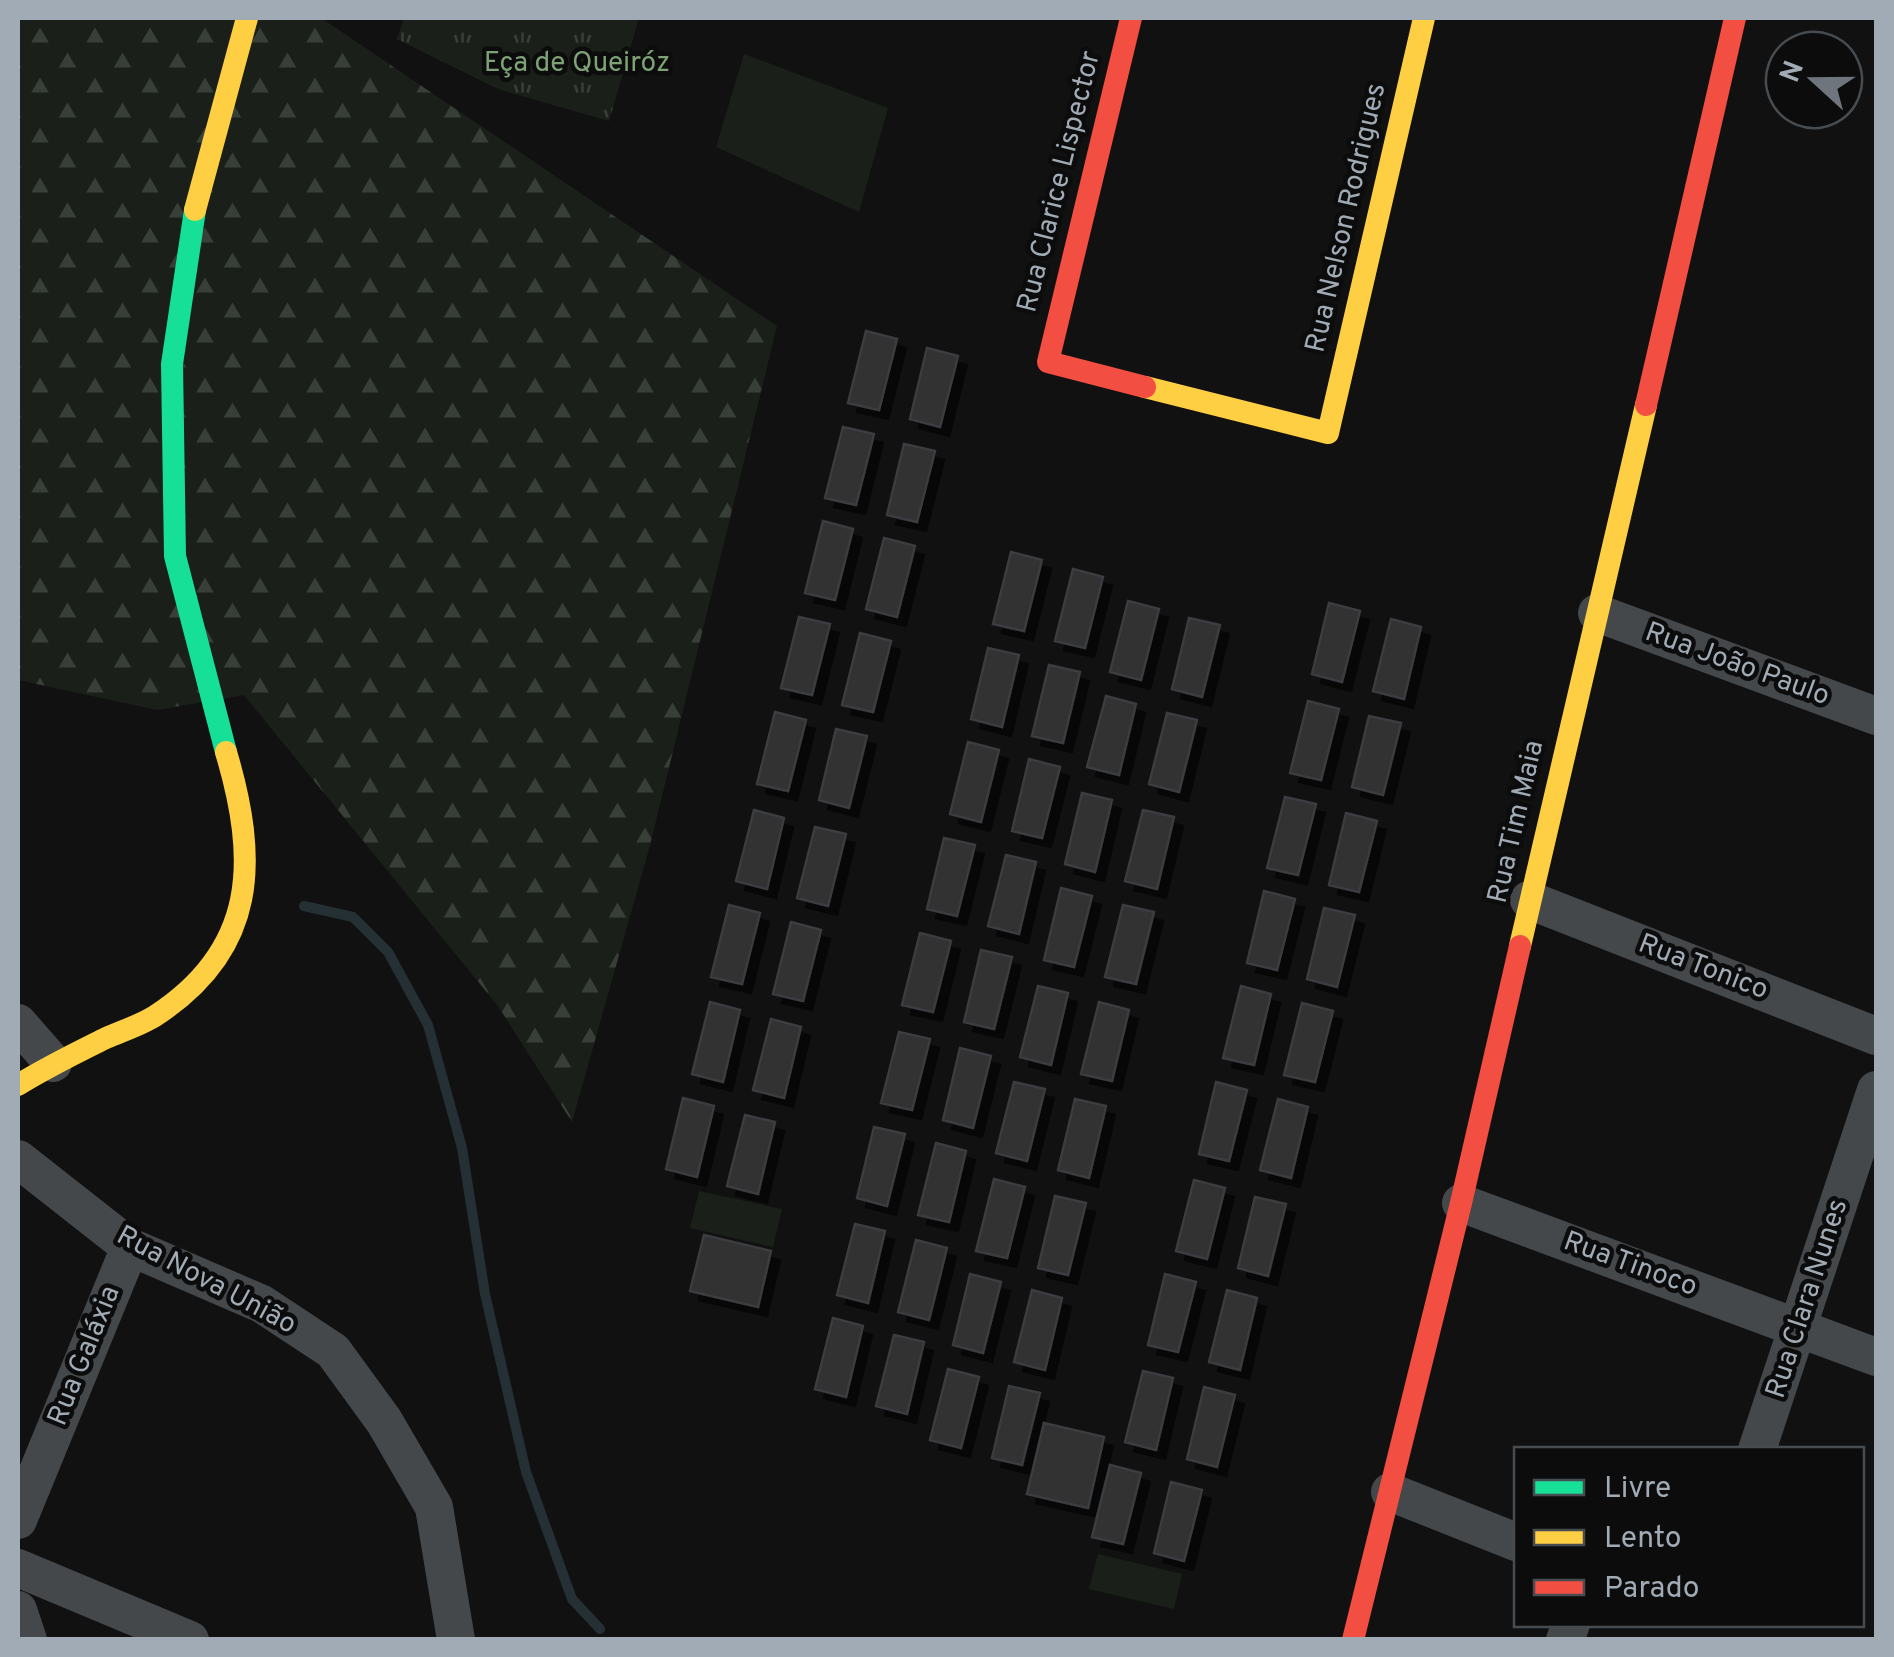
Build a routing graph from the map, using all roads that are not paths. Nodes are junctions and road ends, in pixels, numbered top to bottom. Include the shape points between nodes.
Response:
1 (247, 18) edge
2 (1131, 18) edge
3 (1424, 18) edge
4 (1735, 18) edge
5 (1328, 433) joint
6 (1597, 614) junction
7 (1876, 716) edge
8 (1529, 900) junction
9 (18, 1023) edge
10 (1876, 1036) edge
11 (53, 1063) junction
12 (18, 1085) edge
13 (1876, 1090) edge
14 (18, 1159) edge
15 (1461, 1203) junction
16 (130, 1247) junction
17 (1799, 1328) junction
18 (1876, 1357) edge
19 (1758, 1447) edge
20 (1390, 1492) junction
21 (18, 1520) edge
22 (1514, 1541) edge
23 (18, 1568) edge
24 (18, 1610) edge
25 (28, 1640) edge
26 (190, 1640) edge
27 (456, 1640) edge
28 (1353, 1640) edge

1 - 11 street via 194,214 172,364 175,556 235,781 247,866 236,927 216,964 155,1016
2 - 5 street, Rua Clarice Lispector via 1048,362
3 - 5 street, Rua Nelson Rodrigues
4 - 6 street, Rua Tim Maia
6 - 7 street, Rua João Paulo
6 - 8 street, Rua Tim Maia
8 - 10 street, Rua Tonico
8 - 15 street, Rua Tim Maia
9 - 11 street
11 - 12 street
13 - 17 street, Rua Clara Nunes
14 - 16 street, Rua Nova União
15 - 17 street, Rua Tinoco
15 - 20 street, Rua Tim Maia
16 - 21 street, Rua Galáxia
16 - 27 street, Rua Nova União via 262,1304 333,1351 434,1507
17 - 18 street, Rua Tinoco
17 - 19 street, Rua Clara Nunes
20 - 22 street
20 - 28 street, Rua Tim Maia
23 - 26 street
24 - 25 street

